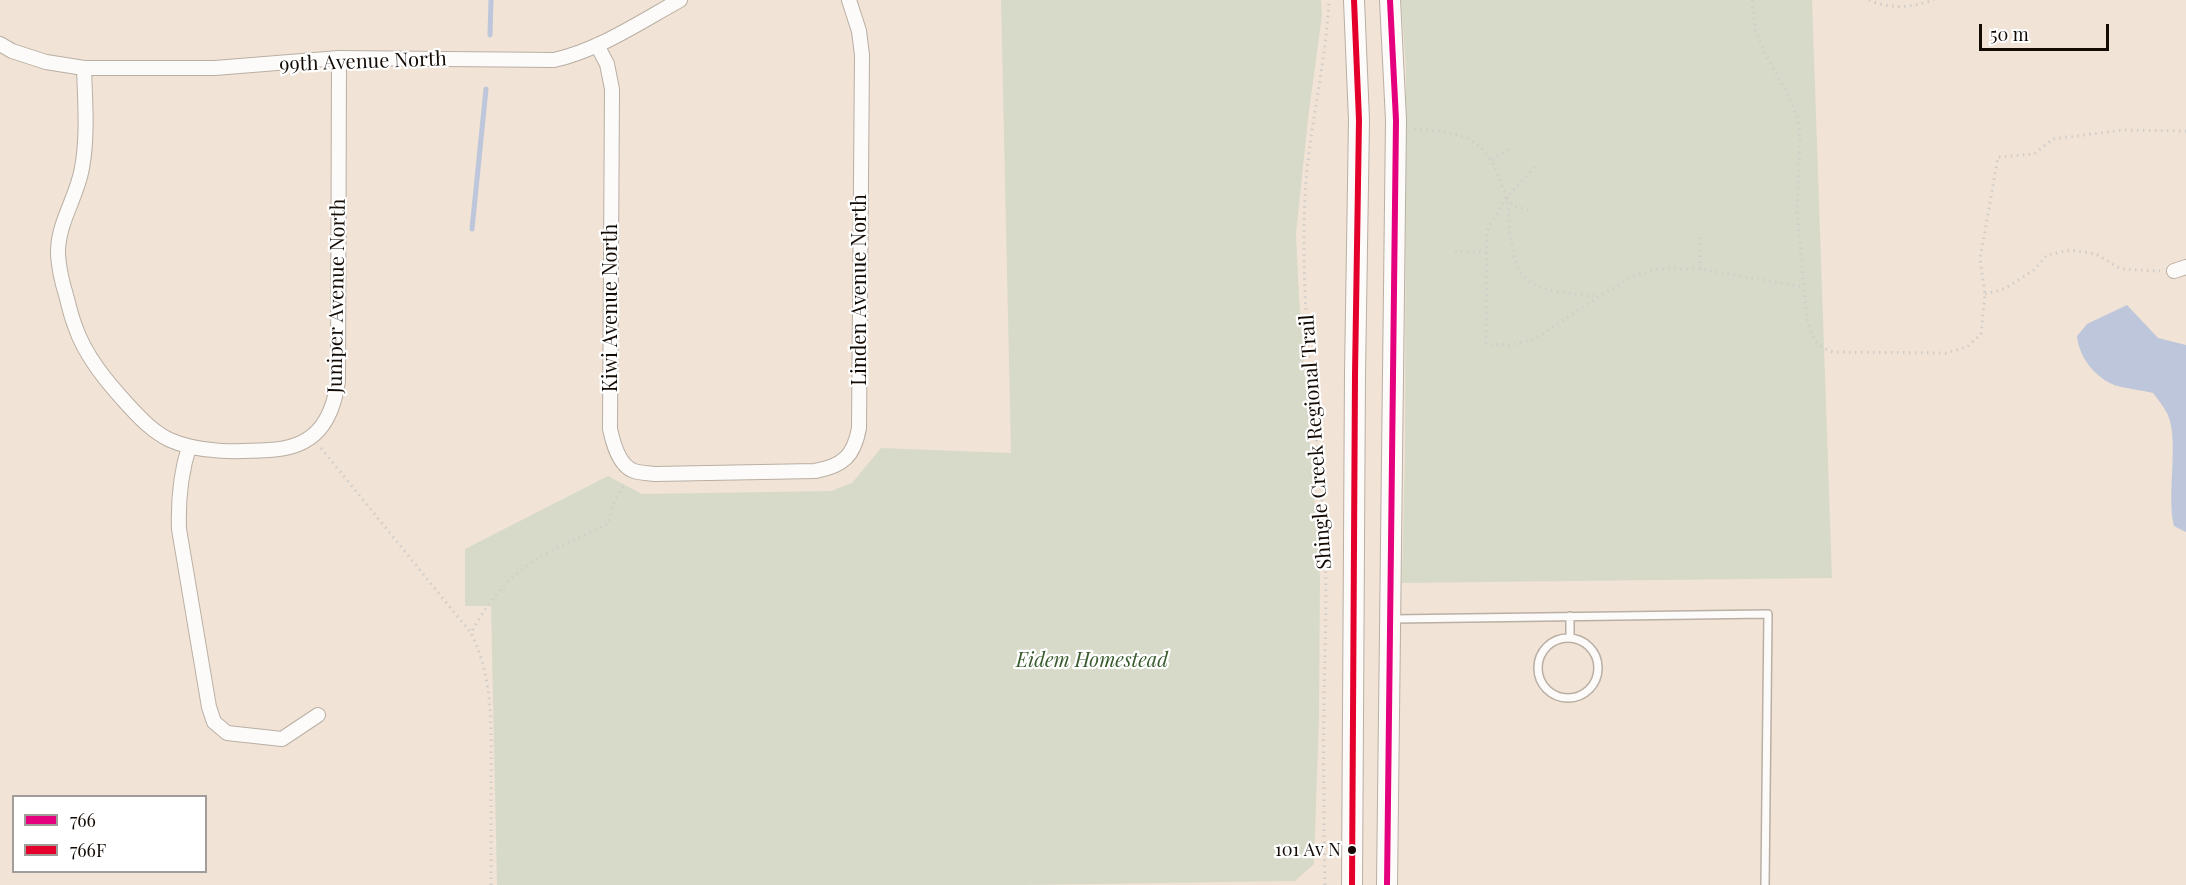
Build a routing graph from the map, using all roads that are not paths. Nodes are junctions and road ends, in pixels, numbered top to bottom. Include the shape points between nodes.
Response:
1 (680, 0) edge
2 (849, 0) edge
3 (1353, 0) edge
4 (1390, 0) edge
5 (0, 44) edge
6 (597, 45) junction
7 (339, 58) junction
8 (84, 68) junction
9 (189, 447) junction
10 (633, 471) joint
11 (1570, 616) junction
12 (1391, 619) junction
13 (1570, 638) junction
14 (318, 715) dead end
15 (1352, 885) edge
16 (1386, 885) edge
17 (1765, 885) edge

1 - 6 street, 99th Avenue North
2 - 10 street, Linden Avenue North via 862,55 856,445 832,468 815,471
3 - 15 main road via 1359,120
4 - 12 main road via 1396,120
5 - 8 street, 99th Avenue North via 46,62
6 - 7 street, 99th Avenue North via 554,60
6 - 10 street, Kiwi Avenue North via 607,64 612,89 610,429 614,447
7 - 8 street, 99th Avenue North via 215,68
7 - 9 street, Juniper Avenue North via 335,402 314,437 291,447
8 - 9 street via 82,170 61,227 61,281 75,328 110,386 149,427
9 - 14 street via 181,474 179,529 214,722 227,733 282,739
11 - 12 lane
11 - 13 lane
11 - 17 lane via 1768,614
12 - 16 main road
13 - 13 lane via 1592,650 1598,666 1593,685 1568,698 1550,693 1537,668 1551,642

